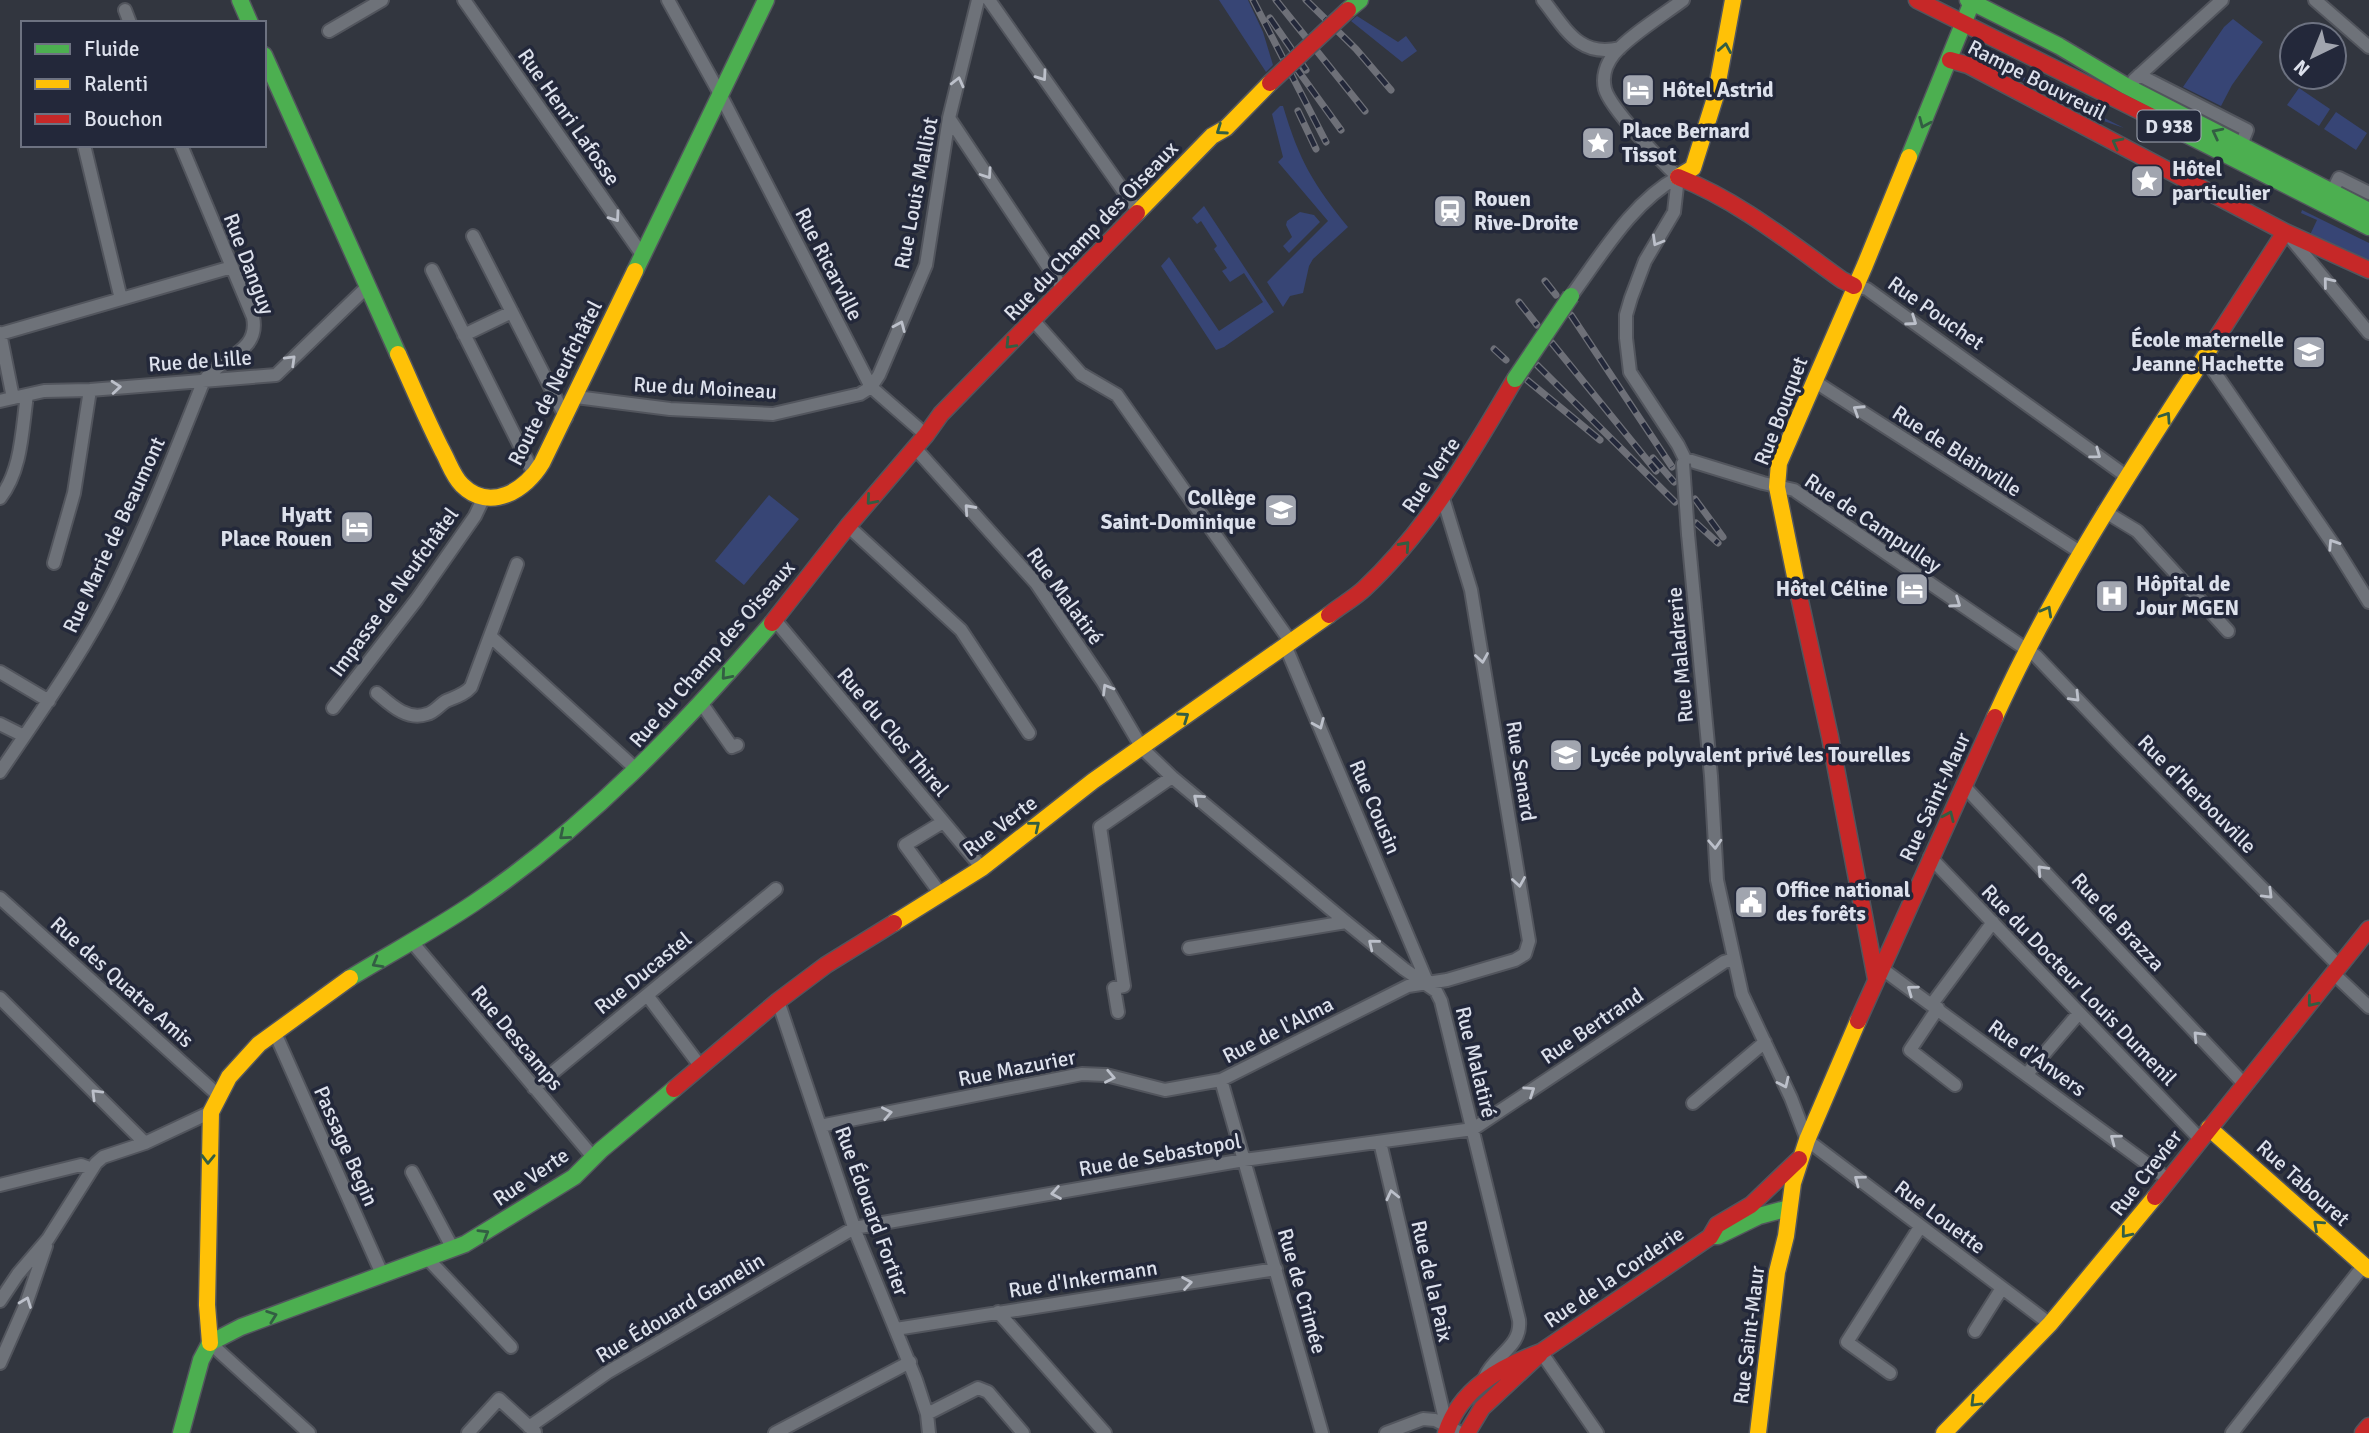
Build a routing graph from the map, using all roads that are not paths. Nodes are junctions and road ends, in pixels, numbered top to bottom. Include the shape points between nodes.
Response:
1 (240, 0) edge
2 (382, 0) edge
3 (464, 0) edge
4 (668, 0) edge
5 (766, 0) edge
6 (978, 0) edge
7 (989, 0) edge
8 (1543, 0) edge
9 (1682, 0) edge
10 (1733, 0) edge
11 (1917, 0) edge
12 (2221, 0) edge
13 (2315, 0) edge
14 (1971, 1) edge
15 (1354, 5) edge
16 (249, 21) edge
17 (1963, 23) junction
18 (330, 31) dead end
19 (2369, 47) edge
20 (1620, 48) junction
21 (266, 59) edge
22 (1950, 60) junction
23 (2132, 80) junction
24 (720, 94) junction
25 (949, 118) junction
26 (84, 147) edge
27 (182, 147) edge
28 (1678, 177) junction
29 (2336, 185) junction
30 (2369, 193) edge
31 (2369, 211) edge
32 (1139, 213) junction
33 (2369, 227) edge
34 (2285, 232) junction
35 (473, 236) dead end
36 (643, 256) junction
37 (232, 267) junction
38 (432, 270) dead end
39 (2369, 270) edge
40 (368, 286) junction
41 (1854, 286) junction
42 (1063, 289) junction
43 (1572, 296) joint
44 (121, 299) junction
45 (512, 312) junction
46 (1033, 320) junction
47 (2369, 332) edge
48 (0, 333) edge
49 (464, 335) junction
50 (2204, 360) junction
51 (205, 380) junction
52 (1814, 381) junction
53 (871, 387) junction
54 (90, 390) junction
55 (27, 395) junction
56 (576, 397) junction
57 (6, 400) edge
58 (566, 418) junction
59 (926, 435) junction
60 (915, 448) junction
61 (1684, 461) junction
62 (534, 474) junction
63 (2126, 476) junction
64 (1777, 487) junction
65 (1442, 495) junction
66 (484, 497) junction
67 (0, 498) edge
68 (2104, 511) junction
69 (848, 526) junction
70 (2080, 552) junction
71 (54, 563) dead end
72 (517, 564) dead end
73 (2369, 602) edge
74 (775, 620) junction
75 (2228, 631) dead end
76 (490, 636) junction
77 (1288, 643) junction
78 (2025, 650) junction
79 (0, 672) edge
80 (377, 693) dead end
81 (49, 701) junction
82 (702, 704) junction
83 (332, 708) dead end
84 (0, 724) edge
85 (1030, 733) dead end
86 (24, 736) junction
87 (737, 745) dead end
88 (1142, 748) junction
89 (637, 770) junction
90 (0, 772) edge
91 (1171, 776) junction
92 (1963, 785) junction
93 (943, 822) junction
94 (1930, 857) junction
95 (982, 868) junction
96 (776, 889) dead end
97 (940, 893) junction
98 (0, 898) edge
99 (1346, 922) junction
100 (1993, 922) junction
101 (2367, 934) edge
102 (412, 942) junction
103 (1189, 948) dead end
104 (1734, 959) junction
105 (2337, 970) junction
106 (1879, 975) junction
107 (1428, 984) junction
108 (647, 995) junction
109 (0, 998) edge
110 (778, 1001) junction
111 (1935, 1006) junction
112 (2369, 1007) edge
113 (1118, 1012) dead end
114 (2079, 1013) junction
115 (275, 1033) junction
116 (1765, 1042) junction
117 (701, 1067) junction
118 (2027, 1074) junction
119 (1221, 1080) junction
120 (1955, 1085) dead end
121 (2245, 1085) junction
122 (534, 1087) junction
123 (218, 1095) junction
124 (1693, 1102) dead end
125 (211, 1112) junction
126 (820, 1126) junction
127 (1473, 1129) junction
128 (2205, 1133) junction
129 (1807, 1140) junction
130 (1380, 1142) junction
131 (145, 1143) junction
132 (593, 1157) junction
133 (1801, 1157) junction
134 (1244, 1160) junction
135 (92, 1169) junction
136 (412, 1172) dead end
137 (2169, 1180) junction
138 (0, 1185) edge
139 (1789, 1208) junction
140 (854, 1227) junction
141 (1920, 1227) junction
142 (1710, 1237) junction
143 (48, 1239) junction
144 (453, 1249) junction
145 (428, 1259) junction
146 (2366, 1268) edge
147 (1276, 1269) junction
148 (382, 1275) junction
149 (2003, 1289) junction
150 (0, 1301) edge
151 (998, 1312) junction
152 (2050, 1324) junction
153 (896, 1329) junction
154 (1975, 1331) dead end
155 (210, 1343) junction
156 (511, 1347) dead end
157 (1541, 1352) junction
158 (910, 1362) junction
159 (0, 1363) edge
160 (1891, 1373) dead end
161 (1486, 1382) junction
162 (1485, 1402) junction
163 (927, 1414) junction
164 (2369, 1426) edge
165 (795, 1429) edge
166 (532, 1430) edge
167 (1451, 1431) edge
168 (181, 1433) edge
169 (309, 1433) edge
170 (468, 1433) edge
171 (775, 1433) edge
172 (929, 1433) edge
173 (1023, 1433) edge
174 (1105, 1433) edge
175 (1322, 1433) edge
176 (1386, 1433) edge
177 (1467, 1433) edge
178 (1597, 1433) edge
179 (1758, 1433) edge
180 (1944, 1433) edge
181 (2232, 1433) edge
182 (2362, 1433) edge

1 - 16 street
2 - 18 street
3 -> 36 street, Rue Henri Lafosse
4 - 24 street, Rue Ricarville
5 - 24 street, Route de Neufchâtel
25 -> 6 street, Rue Louis Malliot
7 -> 32 street
8 - 20 street via 1589,49
9 - 20 street
28 -> 10 street via 1693,168 1705,130
11 - 17 street, D 938
12 - 23 street
13 - 19 street
14 - 17 street, Rue Bouquet
14 - 23 street, D 938
15 -> 32 street, Rue du Champ des Oiseaux, bridge via 1226,128 1212,136
17 - 22 street, Rue Bouquet
17 - 33 street, D 938
20 - 28 street via 1605,69 1607,95 1655,156
21 - 40 street
34 -> 22 street, Rampe Bouvreuil via 1968,65
22 -> 41 street, Rue Bouquet
29 -> 23 street, D 938
24 - 36 street, Route de Neufchâtel
24 - 53 street, Rue Ricarville
25 -> 42 street
53 -> 25 street, Rue Louis Malliot via 926,265
26 - 44 street
27 - 37 street, Rue Danguy
28 - 41 street, Rue Pouchet via 1737,206
28 - 43 street via 1659,187 1624,225
28 -> 61 street, Rue Maladrerie via 1674,212 1645,261 1631,298 1626,338 1630,372 1678,444
29 - 30 street
29 - 31 street, D 938
32 - 42 street, Rue du Champ des Oiseaux
34 - 39 street, Rampe Bouvreuil
47 -> 34 street
34 - 50 street, Rue Saint-Maur
35 - 45 street
36 - 56 street, Route de Neufchâtel
37 - 44 street
37 - 51 street, Rue Danguy via 253,317 253,332 235,357
38 - 49 street
51 -> 40 street, Rue de Lille via 276,375
40 - 66 street via 439,445 461,484
41 - 52 street, Rue Bouquet
41 -> 63 street, Rue Pouchet via 1867,289
42 - 46 street, Rue du Champ des Oiseaux
43 - 65 street, Rue Verte, bridge
44 - 48 street
45 - 49 street
45 - 58 street
46 -> 59 street, Rue du Champ des Oiseaux
46 - 77 street, Rue Cousin via 1081,374 1117,395
48 - 57 street
49 - 62 street
63 -> 50 street, Rue Saint-Maur
73 -> 50 street
54 -> 51 street, Rue de Lille
51 - 81 street, Rue Marie de Beaumont via 116,588
52 - 64 street, Rue Bouquet via 1779,463
70 -> 52 street, Rue de Blainville
53 - 56 street, Rue du Moineau via 860,394 773,414 670,409
53 - 59 street, Rue Ricarville
54 - 55 street, Rue de Lille
54 - 71 street via 74,493
55 - 57 street, Rue de Lille
55 - 67 street via 18,460
56 - 58 street, Route de Neufchâtel
58 - 62 street, Route de Neufchâtel
59 - 60 street, Rue du Champ des Oiseaux
60 -> 69 street, Rue du Champ des Oiseaux
88 -> 60 street, Rue Malatiré via 1036,583
61 - 64 street, Rue de Campulley
61 -> 104 street, Rue Maladrerie, bridge via 1717,880
62 - 66 street, Route de Neufchâtel via 509,495
63 - 68 street, Rue Saint-Maur
64 -> 78 street, Rue de Campulley via 1802,495
64 - 106 street, Rue Bouquet
77 -> 65 street, Rue Verte via 1362,591 1408,543
65 -> 107 street, Rue Senard via 1471,590 1529,942 1525,954 1515,960
66 - 83 street, Impasse de Neufchâtel via 417,599
68 - 70 street, Rue Saint-Maur
68 - 75 street via 2137,531
69 - 74 street, Rue du Champ des Oiseaux
69 - 85 street via 961,630
78 -> 70 street, Rue Saint-Maur
72 - 76 street
74 -> 82 street, Rue du Champ des Oiseaux
74 - 93 street, Rue du Clos Thirel
76 - 80 street via 471,687 430,713 404,713
76 - 89 street
88 -> 77 street, Rue Verte
77 -> 107 street, Rue Cousin
78 - 92 street, Rue Saint-Maur
78 -> 105 street, Rue d'Herbouville via 2036,656
79 - 81 street
81 - 86 street, Rue Marie de Beaumont
82 - 87 street via 732,747
82 - 89 street, Rue du Champ des Oiseaux
84 - 86 street
86 - 90 street, Rue Marie de Beaumont
88 - 91 street, Rue Malatiré
95 -> 88 street, Rue Verte
89 -> 102 street, Rue du Champ des Oiseaux via 541,854
99 -> 91 street, Rue Malatiré
91 - 113 street via 1100,827 1124,986 1114,988
94 -> 92 street, Rue Saint-Maur
121 -> 92 street, Rue de Brazza
93 - 95 street, Rue du Clos Thirel
93 - 97 street via 905,845
94 - 100 street, Rue du Docteur Louis Dumenil
94 - 106 street, Rue Saint-Maur
95 - 97 street, Rue Verte
96 - 108 street, Rue Ducastel
97 - 110 street, Rue Verte
98 - 123 street, Rue des Quatre Amis
99 - 103 street
107 -> 99 street, Rue Malatiré
100 - 111 street
100 - 114 street, Rue du Docteur Louis Dumenil
101 - 105 street, Rue Crevier
102 -> 115 street, Rue du Champ des Oiseaux via 338,985
102 - 122 street, Rue Descamps
104 - 116 street, Rue Maladrerie via 1742,993
127 -> 104 street, Rue Bertrand
105 - 112 street, Rue d'Herbouville
105 -> 121 street, Rue Crevier
111 -> 106 street, Rue d'Anvers
106 - 129 street, Rue Saint-Maur
107 - 119 street, Rue de l'Alma via 1408,986
107 - 127 street, Rue Malatiré via 1441,1001
108 - 117 street
108 - 122 street, Rue Ducastel
131 -> 109 street
110 - 117 street, Rue Verte
110 - 126 street, Rue Édouard Fortier
111 - 118 street, Rue d'Anvers
111 - 120 street via 1910,1050
114 - 118 street
114 - 128 street, Rue du Docteur Louis Dumenil
115 - 123 street, Rue du Champ des Oiseaux via 248,1054
115 - 148 street, Passage Begin
116 - 124 street
116 -> 129 street, Rue Maladrerie
117 - 132 street, Rue Verte
137 -> 118 street, Rue d'Anvers
126 -> 119 street, Rue Mazurier via 1082,1074 1106,1075 1165,1090
119 - 134 street, Rue de l'Alma
121 - 128 street, Rue Crevier
122 - 132 street, Rue Descamps
123 - 125 street, Rue du Champ des Oiseaux
125 - 131 street
125 -> 155 street, Rue du Champ des Oiseaux via 206,1213
126 - 140 street, Rue Édouard Fortier
127 - 130 street, Rue de Sebastopol
127 - 161 street, Rue Malatiré via 1520,1330 1485,1375
128 - 137 street, Rue Crevier
146 -> 128 street, Rue Tabouret
129 - 133 street, Rue Saint-Maur
141 -> 129 street, Rue Louette
130 - 134 street, Rue de Sebastopol
167 -> 130 street, Rue de la Paix
131 - 135 street via 103,1157
144 -> 132 street, Rue Verte via 536,1203 574,1177
133 - 139 street, Rue Saint-Maur
133 - 142 street, Rue de la Corderie via 1751,1205 1717,1225
134 -> 140 street, Rue de Sebastopol
134 - 147 street, Rue de Crimée
135 - 138 street via 80,1165
135 - 143 street
136 - 144 street
137 -> 152 street, Rue Crevier
139 - 142 street, Rue de la Corderie
139 - 179 street, Rue Saint-Maur
140 - 153 street, Rue Édouard Fortier
140 - 166 street, Rue Édouard Gamelin via 608,1372
141 - 149 street, Rue Louette
141 - 160 street via 1847,1342
142 - 157 street, Rue de la Corderie
143 - 150 street
159 -> 143 street
144 - 145 street, Rue Verte
145 - 148 street, Rue Verte
145 - 156 street
146 - 181 street
151 -> 147 street, Rue d'Inkermann
147 - 175 street, Rue de Crimée
155 -> 148 street, Rue Verte
149 - 152 street, Rue Louette
149 - 154 street
151 - 153 street, Rue d'Inkermann
151 - 174 street
152 -> 180 street, Rue Crevier
153 - 158 street, Rue Édouard Fortier
155 - 168 street
155 - 169 street
157 - 161 street, Rue de la Corderie via 1518,1360
157 - 162 street, Rue de la Corderie
157 - 178 street
158 - 163 street, Rue Édouard Fortier
158 - 165 street
161 - 162 street
161 - 167 street, Rue de la Corderie via 1461,1401
162 - 177 street, Rue de la Corderie
163 - 172 street, Rue Édouard Fortier
163 - 173 street via 978,1388 989,1392
164 - 182 street
165 - 171 street
166 - 170 street via 499,1399
167 - 176 street via 1435,1420 1423,1419

